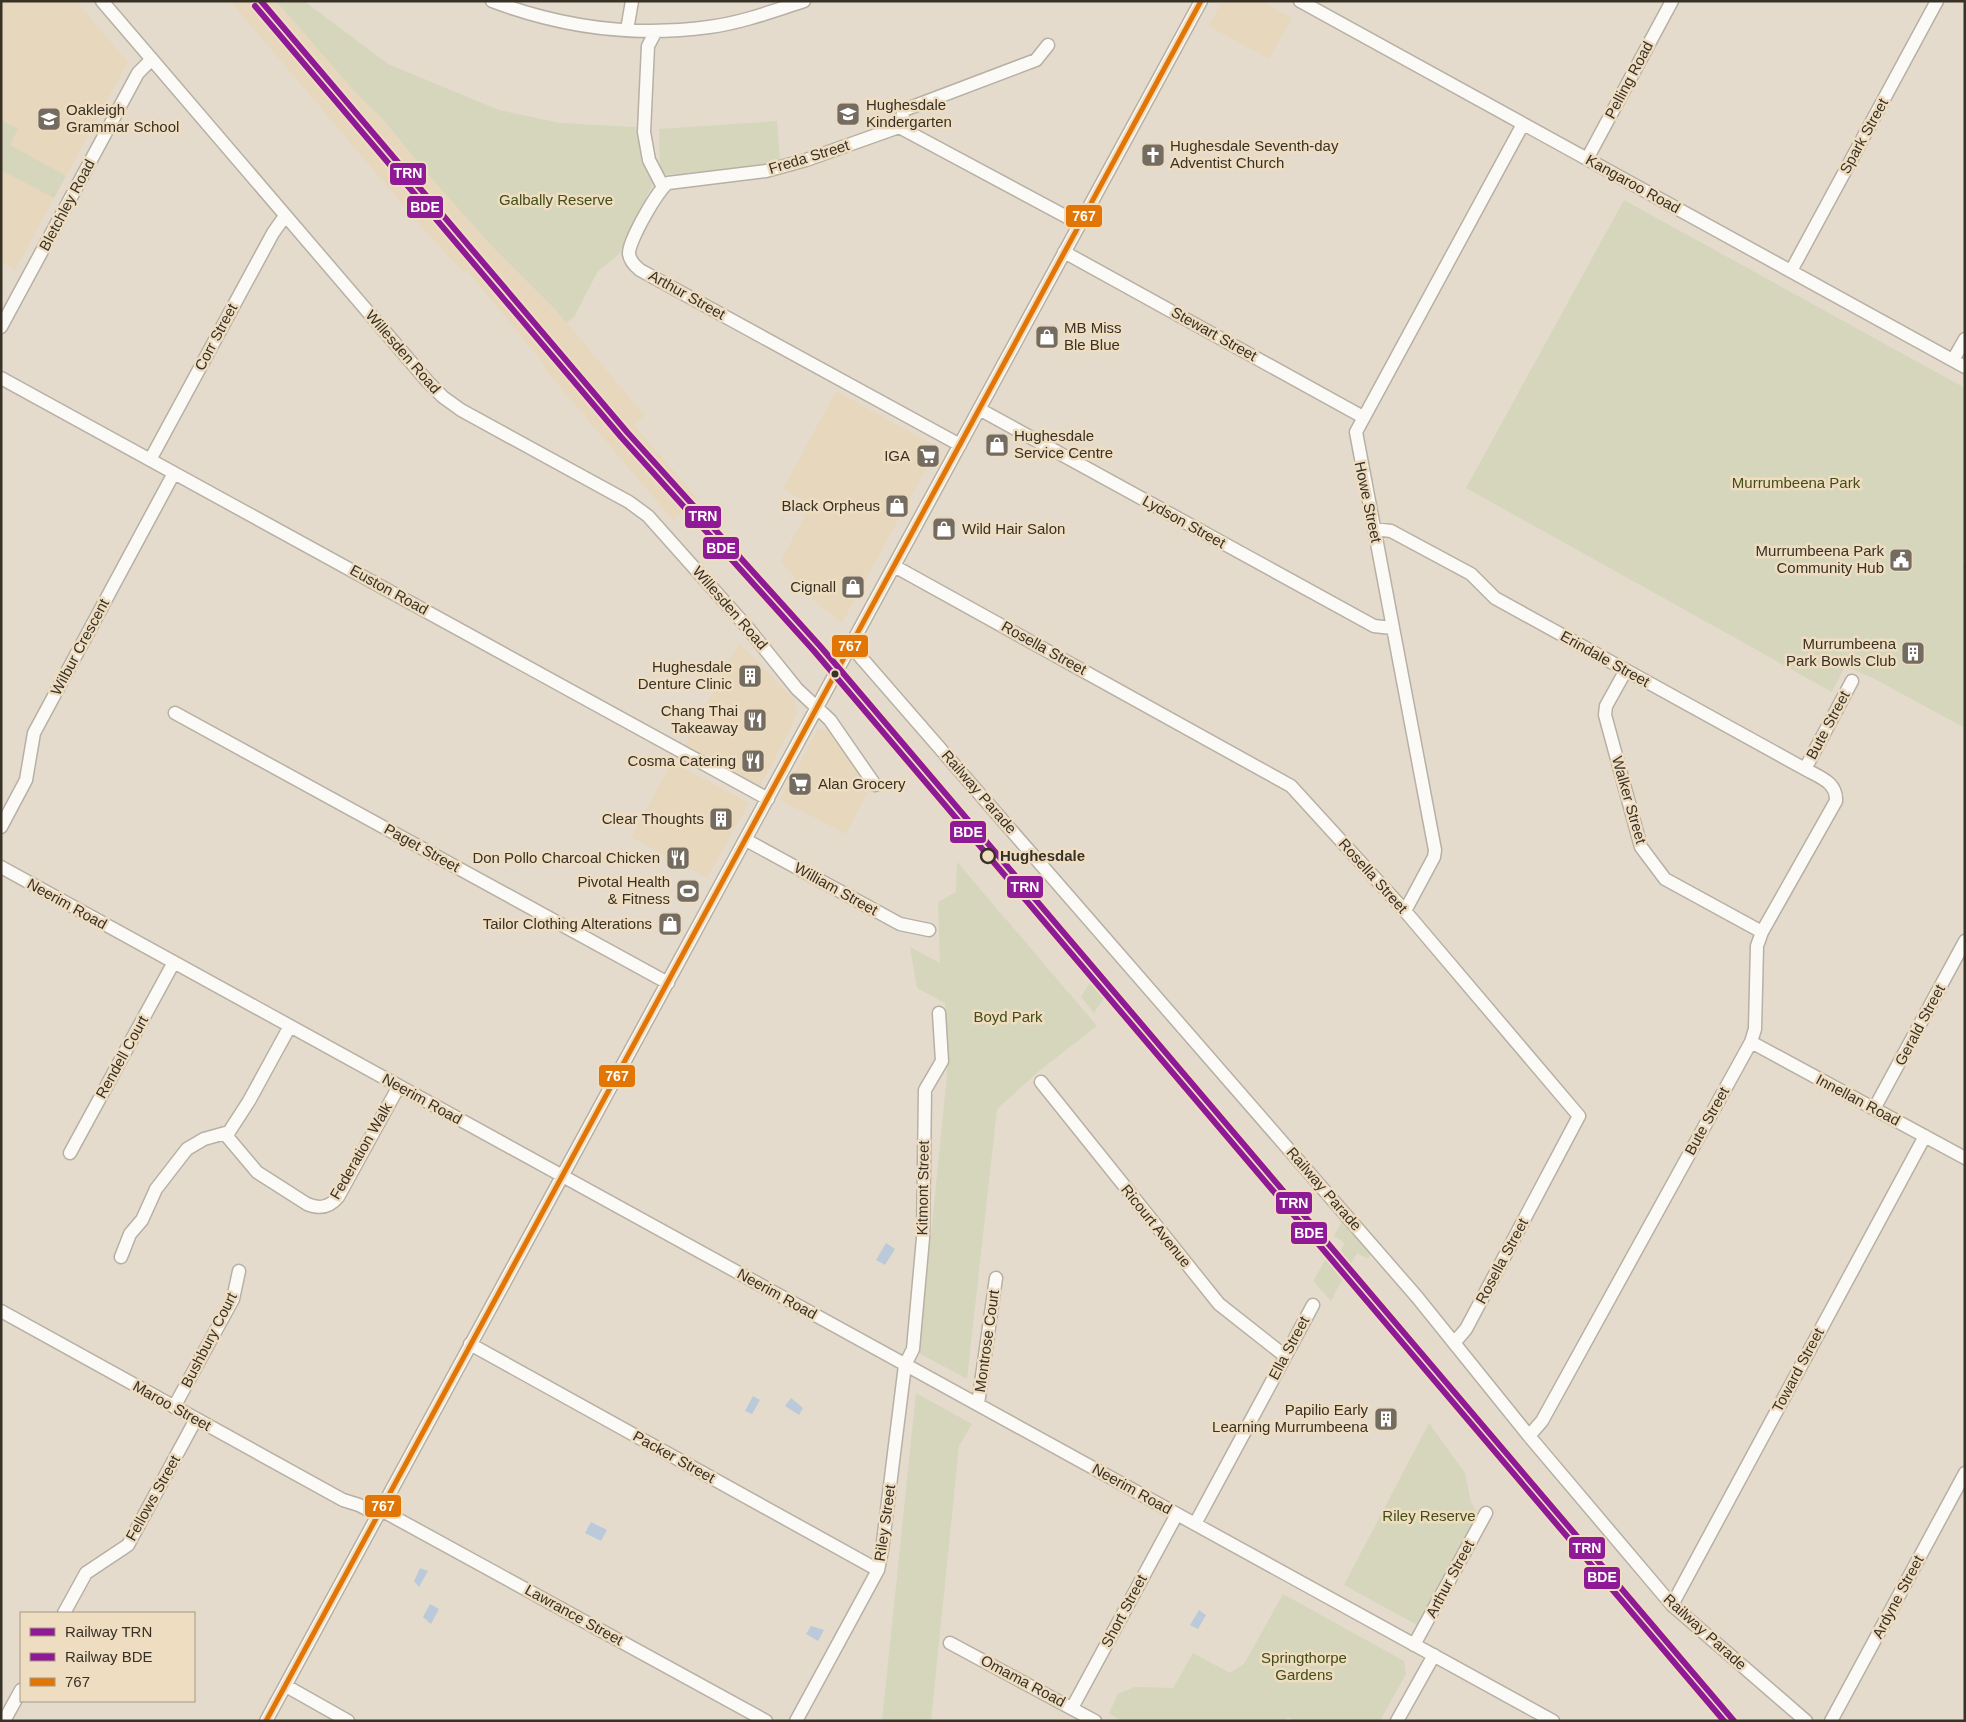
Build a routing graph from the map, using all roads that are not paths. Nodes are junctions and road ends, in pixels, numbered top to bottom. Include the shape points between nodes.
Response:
1 (102, 1) edge
2 (492, 1) edge
3 (632, 1) edge
4 (804, 1) edge
5 (1201, 1) edge
6 (1300, 1) edge
7 (1672, 1) edge
8 (1937, 1) edge
9 (627, 30) junction
10 (656, 31) junction
11 (1048, 45) dead end
12 (152, 59) junction
13 (1523, 124) junction
14 (900, 127) junction
15 (1587, 159) junction
16 (663, 187) junction
17 (286, 216) junction
18 (1080, 224) junction
19 (1064, 252) junction
20 (1791, 271) junction
21 (1, 327) edge
22 (1965, 339) edge
23 (1959, 364) edge
24 (4, 379) edge
25 (979, 409) junction
26 (1363, 417) junction
27 (960, 445) junction
28 (150, 460) junction
29 (174, 473) junction
30 (1374, 530) junction
31 (894, 566) junction
32 (1392, 628) junction
33 (851, 646) junction
34 (1626, 670) junction
35 (1852, 681) dead end
36 (817, 707) junction
37 (175, 713) dead end
38 (1805, 769) junction
39 (875, 785) dead end
40 (1836, 791) joint
41 (768, 799) junction
42 (1, 827) edge
43 (746, 840) junction
44 (1, 867) edge
45 (1406, 911) junction
46 (929, 930) dead end
47 (1762, 932) junction
48 (1965, 941) edge
49 (174, 962) junction
50 (668, 983) junction
51 (939, 1013) dead end
52 (290, 1026) junction
53 (1751, 1042) junction
54 (1041, 1082) dead end
55 (399, 1086) junction
56 (1874, 1109) junction
57 (225, 1134) junction
58 (1925, 1136) junction
59 (70, 1153) dead end
60 (1965, 1158) edge
61 (563, 1176) junction
62 (121, 1257) dead end
63 (239, 1271) dead end
64 (996, 1278) dead end
65 (1312, 1305) dead end
66 (1, 1312) edge
67 (1454, 1343) junction
68 (470, 1344) junction
69 (1285, 1356) junction
70 (905, 1365) junction
71 (978, 1404) junction
72 (174, 1407) junction
73 (196, 1419) junction
74 (1529, 1436) junction
75 (1965, 1473) edge
76 (1486, 1513) dead end
77 (1177, 1514) junction
78 (378, 1515) junction
79 (1195, 1524) junction
80 (878, 1570) junction
81 (1672, 1605) junction
82 (65, 1612) edge
83 (950, 1643) dead end
84 (1414, 1645) junction
85 (1434, 1656) junction
86 (286, 1686) junction
87 (20, 1692) edge
88 (1072, 1708) junction
89 (4, 1721) edge
90 (266, 1721) edge
91 (348, 1721) edge
92 (766, 1721) edge
93 (796, 1721) edge
94 (1095, 1721) edge
95 (1397, 1721) edge
96 (1553, 1721) edge
97 (1806, 1721) edge
98 (1830, 1721) edge

1 - 12 street, Willesden Road
2 - 9 street via 562,22
3 - 9 street
4 - 10 street via 748,19 709,27
5 - 18 street
6 - 13 street, Kangaroo Road
7 - 15 street, Pelling Road
8 - 20 street, Spark Street
9 - 10 street
10 - 16 street via 648,46 644,132 649,160
11 - 14 street via 1036,60 904,110
12 - 17 street, Willesden Road
12 - 21 street, Bletchley Road via 138,73
13 - 15 street, Kangaroo Road
13 - 26 street, Howe Street
14 - 16 street, Freda Street via 806,160 766,170 674,182
14 - 18 street
15 - 20 street, Kangaroo Road
16 - 27 street, Arthur Street via 631,244 630,256 635,266
17 - 28 street, Corr Street via 273,233
17 - 36 street, Willesden Road via 443,397 629,502 648,516 747,627 797,689
18 - 19 street
19 - 25 street
19 - 26 street, Stewart Street
20 - 23 street, Kangaroo Road
22 - 23 street
24 - 28 street, Euston Road
25 - 27 street
25 - 32 street, Lydson Street via 1374,626
26 - 30 street, Howe Street via 1356,432 1356,441
27 - 31 street
28 - 29 street, Euston Road
29 - 41 street, Euston Road
29 - 42 street, Wilbur Crescent via 34,733 26,780
30 - 32 street, Howe Street
30 - 34 street, Erindale Street via 1391,531 1471,574 1495,598
31 - 33 street
31 - 45 street, Rosella Street via 1291,786
32 - 45 street, Howe Street via 1435,850
33 - 36 street
33 - 67 street, Railway Parade via 1239,1090
34 - 38 street, Erindale Street
34 - 47 street, Walker Street via 1606,706 1605,715 1641,847 1665,879
35 - 38 street, Bute Street
36 - 39 street, Willesden Road via 830,720
36 - 41 street
37 - 50 street, Paget Street
38 - 40 street, Erindale Street via 1832,784
40 - 47 street, Bute Street via 1836,801
41 - 43 street
43 - 46 street, William Street via 900,924
43 - 50 street
44 - 49 street, Neerim Road
45 - 67 street, Rosella Street via 1579,1116 1466,1329
47 - 53 street, Bute Street via 1757,946 1755,1029
48 - 56 street, Gerald Street
49 - 52 street, Neerim Road
49 - 59 street, Rendell Court
50 - 61 street
51 - 70 street, Kitmont Street via 942,1061 925,1090 923,1238 913,1349
52 - 55 street, Neerim Road
52 - 57 street via 249,1101
53 - 56 street, Innellan Road
53 - 74 street, Bute Street via 1542,1421
54 - 69 street, Ricourt Avenue via 1219,1304
55 - 57 street, Federation Walk via 338,1197 327,1206 307,1204 257,1172
55 - 61 street, Neerim Road
56 - 58 street, Innellan Road
57 - 62 street via 204,1138 187,1149 156,1189 142,1220 130,1234
58 - 60 street, Innellan Road
58 - 81 street, Toward Street
61 - 68 street
61 - 70 street, Neerim Road
63 - 72 street, Bushbury Court via 232,1299
64 - 71 street, Montrose Court
65 - 69 street, Ella Street
66 - 72 street, Maroo Street
67 - 74 street, Railway Parade
68 - 78 street
68 - 80 street, Packer Street
69 - 79 street, Ella Street
70 - 71 street, Neerim Road
70 - 80 street, Riley Street
71 - 77 street, Neerim Road
72 - 73 street, Maroo Street
73 - 78 street, Maroo Street via 343,1500 356,1512
73 - 82 street, Fellows Street via 128,1545 86,1573
74 - 81 street, Railway Parade
75 - 98 street, Ardyne Street
76 - 84 street, Arthur Street
77 - 79 street, Neerim Road
77 - 88 street, Short Street
78 - 86 street
78 - 92 street, Lawrance Street
79 - 84 street, Neerim Road
80 - 93 street, Riley Street
81 - 97 street, Railway Parade
83 - 88 street, Omama Road
84 - 85 street, Neerim Road
85 - 95 street
85 - 96 street, Neerim Road
86 - 90 street
86 - 91 street
87 - 89 street
88 - 94 street, Omama Road

